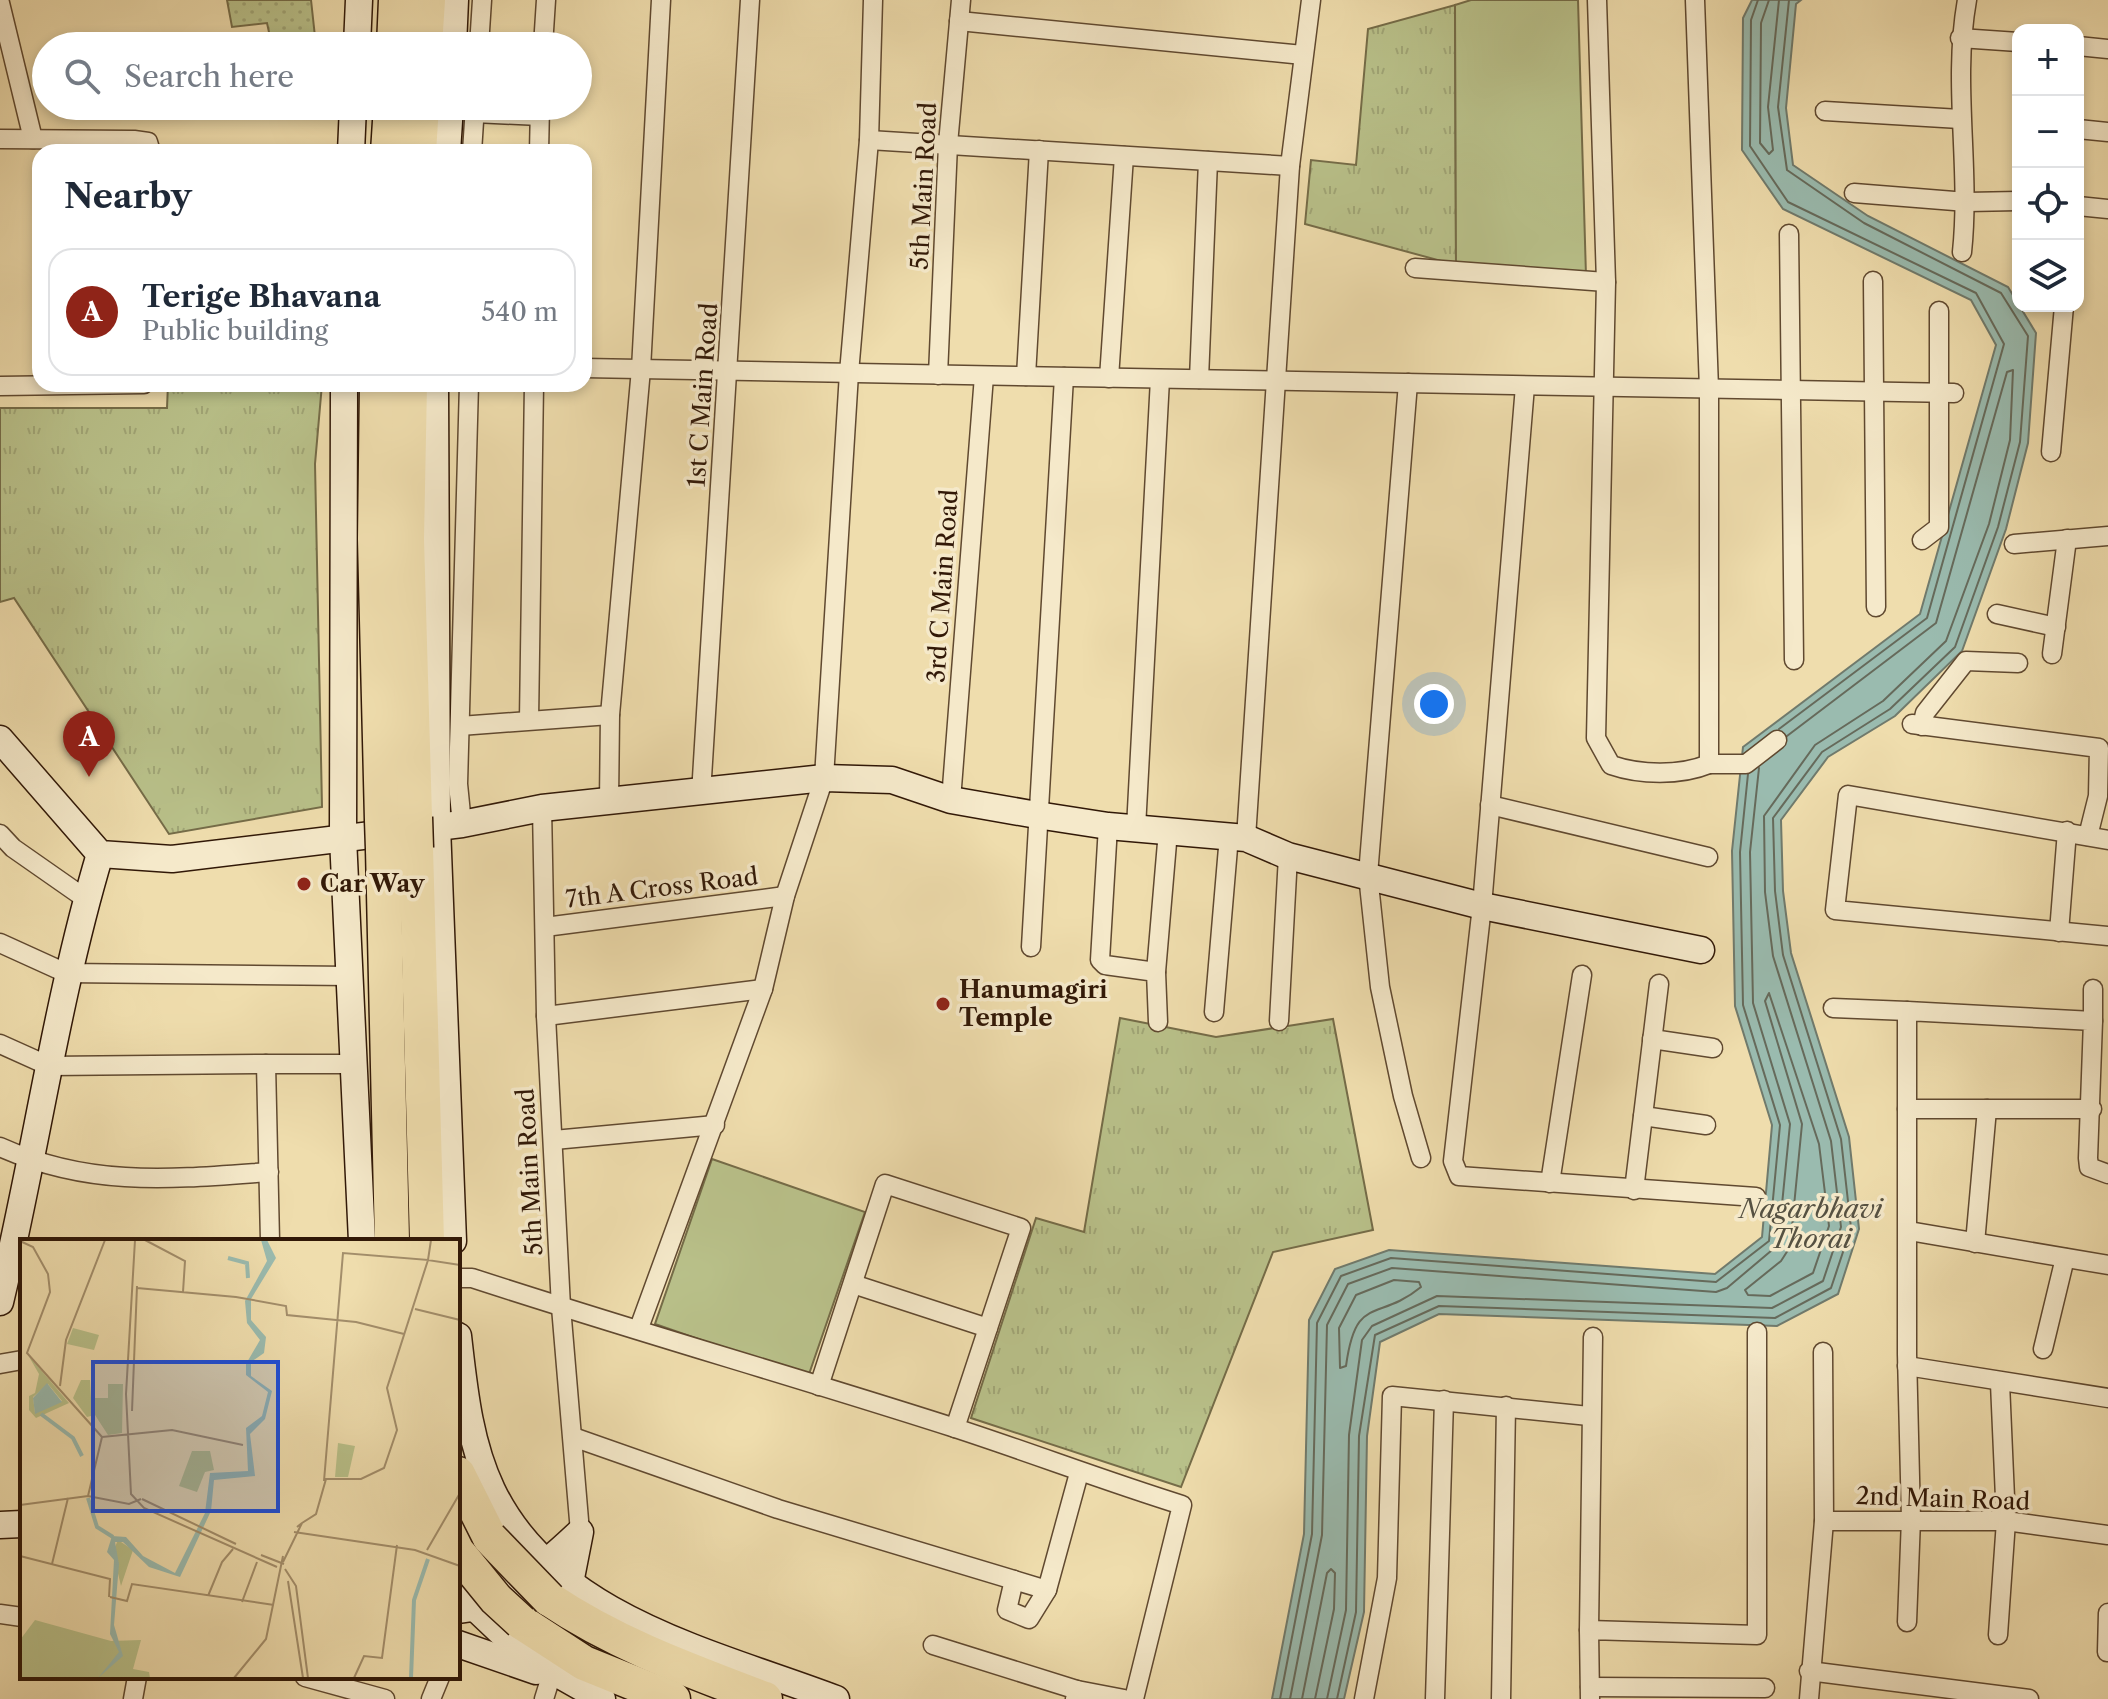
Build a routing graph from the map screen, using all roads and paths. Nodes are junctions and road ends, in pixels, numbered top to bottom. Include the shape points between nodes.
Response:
1 (359, 0) edge
2 (396, 0) edge
3 (428, 0) edge
4 (455, 0) edge
5 (482, 0) edge
6 (546, 0) edge
7 (661, 0) edge
8 (750, 0) edge
9 (873, 0) edge
10 (961, 0) edge
11 (1311, 0) edge
12 (1597, 0) edge
13 (1695, 0) edge
14 (1967, 0) edge
15 (0, 3) edge
16 (959, 21) junction
17 (358, 32) edge
18 (395, 32) edge
19 (426, 32) edge
20 (454, 32) edge
21 (480, 32) edge
22 (544, 32) edge
23 (1960, 38) junction
24 (2012, 42) edge
25 (2084, 47) edge
26 (2108, 49) edge
27 (1303, 55) junction
28 (1825, 111) dead end
29 (1960, 119) junction
30 (352, 120) edge
31 (390, 120) edge
32 (421, 120) edge
33 (461, 120) edge
34 (468, 120) edge
35 (540, 120) edge
36 (2084, 130) edge
37 (2108, 132) edge
38 (0, 139) edge
39 (33, 139) junction
40 (869, 140) junction
41 (58, 144) edge
42 (121, 144) edge
43 (149, 144) edge
44 (351, 144) edge
45 (389, 144) edge
46 (420, 144) edge
47 (450, 144) edge
48 (471, 144) edge
49 (539, 144) edge
50 (948, 144) junction
51 (1039, 150) junction
52 (1124, 156) junction
53 (1208, 161) junction
54 (1290, 166) junction
55 (1854, 193) dead end
56 (2012, 201) edge
57 (1967, 202) junction
58 (2084, 207) edge
59 (2108, 209) edge
60 (1789, 234) dead end
61 (1962, 252) dead end
62 (1415, 268) dead end
63 (1873, 281) dead end
64 (1606, 282) junction
65 (1939, 311) dead end
66 (2063, 312) edge
67 (592, 368) edge
68 (641, 369) junction
69 (729, 371) junction
70 (849, 373) junction
71 (938, 375) junction
72 (984, 376) junction
73 (1026, 376) junction
74 (1064, 377) junction
75 (1109, 378) junction
76 (1160, 379) junction
77 (1199, 379) junction
78 (1276, 381) junction
79 (1408, 383) junction
80 (0, 386) edge
81 (32, 386) edge
82 (1525, 386) junction
83 (1605, 387) junction
84 (1709, 389) junction
85 (1791, 390) junction
86 (344, 392) edge
87 (378, 392) edge
88 (409, 392) edge
89 (435, 392) edge
90 (469, 392) edge
91 (534, 392) edge
92 (1874, 392) junction
93 (1947, 393) junction
94 (2051, 452) dead end
95 (2108, 516) edge
96 (2107, 536) edge
97 (391, 539) junction
98 (2067, 539) junction
99 (1922, 540) dead end
100 (2014, 544) dead end
101 (1876, 607) dead end
102 (1997, 614) dead end
103 (2056, 627) junction
104 (2052, 654) dead end
105 (1794, 660) dead end
106 (2018, 663) dead end
107 (610, 715) junction
108 (529, 720) junction
109 (460, 726) junction
110 (0, 739) edge
111 (1777, 740) dead end
112 (1709, 764) junction
113 (824, 778) junction
114 (701, 794) junction
115 (2103, 797) edge
116 (951, 800) junction
117 (609, 802) junction
118 (1490, 805) junction
119 (542, 808) junction
120 (1037, 815) junction
121 (1108, 826) junction
122 (1136, 828) junction
123 (416, 831) junction
124 (1168, 831) junction
125 (2067, 831) junction
126 (0, 834) edge
127 (2088, 836) junction
128 (1237, 837) junction
129 (343, 838) junction
130 (2108, 840) edge
131 (100, 854) junction
132 (1288, 856) junction
133 (1708, 857) dead end
134 (1368, 875) junction
135 (785, 896) junction
136 (86, 899) junction
137 (1482, 906) junction
138 (545, 927) junction
139 (2059, 932) junction
140 (2108, 936) edge
141 (0, 943) edge
142 (1031, 947) dead end
143 (1701, 950) dead end
144 (1156, 972) junction
145 (66, 973) junction
146 (1582, 975) dead end
147 (350, 976) junction
148 (1659, 984) dead end
149 (763, 989) junction
150 (2093, 989) dead end
151 (1833, 1008) dead end
152 (1907, 1011) junction
153 (1214, 1012) dead end
154 (546, 1016) junction
155 (1279, 1021) dead end
156 (2093, 1021) junction
157 (1158, 1022) dead end
158 (1652, 1039) junction
159 (0, 1044) edge
160 (1713, 1048) dead end
161 (266, 1064) junction
162 (353, 1064) junction
163 (49, 1066) junction
164 (2098, 1100) edge
165 (1907, 1109) junction
166 (1987, 1109) junction
167 (1643, 1116) junction
168 (715, 1125) junction
169 (1706, 1125) dead end
170 (554, 1140) junction
171 (0, 1147) edge
172 (1421, 1158) dead end
173 (32, 1161) junction
174 (269, 1172) junction
175 (2108, 1174) edge
176 (1550, 1183) junction
177 (1634, 1190) junction
178 (1756, 1197) dead end
179 (1909, 1231) junction
180 (270, 1239) edge
181 (362, 1239) edge
182 (392, 1239) edge
183 (427, 1239) edge
184 (453, 1239) edge
185 (1975, 1243) junction
186 (11, 1251) edge
187 (2065, 1258) junction
188 (2108, 1265) edge
189 (460, 1278) edge
190 (853, 1284) junction
191 (0, 1302) edge
192 (561, 1307) junction
193 (639, 1328) junction
194 (988, 1328) junction
195 (1757, 1332) dead end
196 (1593, 1337) dead end
197 (460, 1348) edge
198 (2043, 1349) dead end
199 (1823, 1352) dead end
200 (20, 1360) edge
201 (0, 1364) edge
202 (1907, 1366) junction
203 (2000, 1383) junction
204 (819, 1386) junction
205 (2108, 1398) edge
206 (1444, 1400) junction
207 (1506, 1406) junction
208 (1589, 1416) junction
209 (955, 1428) junction
210 (573, 1437) junction
211 (1079, 1473) junction
212 (460, 1478) edge
213 (1911, 1519) junction
214 (1824, 1521) junction
215 (2006, 1521) junction
216 (20, 1524) edge
217 (0, 1525) edge
218 (580, 1532) junction
219 (2108, 1535) edge
220 (547, 1563) junction
221 (1014, 1580) junction
222 (461, 1586) edge
223 (1047, 1590) junction
224 (559, 1591) junction
225 (2108, 1613) edge
226 (0, 1614) edge
227 (20, 1617) edge
228 (1907, 1622) dead end
229 (1589, 1630) junction
230 (1998, 1635) dead end
231 (460, 1645) edge
232 (933, 1645) dead end
233 (2107, 1652) edge
234 (1809, 1671) junction
235 (552, 1673) junction
236 (137, 1679) edge
237 (312, 1679) edge
238 (439, 1679) edge
239 (1765, 1688) dead end
240 (1590, 1693) edge
241 (1076, 1695) edge
242 (133, 1699) edge
243 (385, 1699) edge
244 (431, 1699) edge
245 (544, 1699) edge
246 (602, 1699) edge
247 (673, 1699) edge
248 (765, 1699) edge
249 (836, 1699) edge
250 (1124, 1699) edge
251 (1134, 1699) edge
252 (1364, 1699) edge
253 (1435, 1699) edge
254 (1501, 1699) edge
255 (1809, 1699) edge
256 (2029, 1699) edge

1 - 17 street
2 - 18 highway
3 - 19 highway
4 - 20 street
5 - 21 street
6 - 22 street
7 - 68 street
8 - 69 street, 1st C Main Road
9 - 40 street
10 - 16 street, 5th Main Road
11 - 27 street
12 - 64 street
13 - 84 street
14 - 23 street
15 - 39 street
16 - 27 street
16 - 50 street, 5th Main Road
23 - 24 street
23 - 29 street
25 - 26 street
27 - 54 street
28 - 29 street
29 - 57 street
30 - 44 street
31 - 45 highway
32 - 46 highway
33 - 47 street
34 - 48 street
35 - 49 street
36 - 37 street
38 - 39 street
39 - 41 street
40 - 50 street
40 - 70 street
42 - 43 street
50 - 51 street
50 - 71 street, 5th Main Road
51 - 52 street
51 - 73 street
52 - 53 street
52 - 75 street
53 - 54 street
53 - 77 street
54 - 78 street
55 - 57 street
56 - 57 street
57 - 61 street
58 - 59 street
60 - 85 street
62 - 64 street
63 - 92 street
64 - 83 street
65 - 93 street
66 - 94 street
67 - 68 street
68 - 69 street
68 - 107 street
69 - 70 street
69 - 114 street, 1st C Main Road
70 - 71 street
70 - 113 street
71 - 72 street
72 - 73 street
72 - 116 street, 3rd C Main Road
73 - 74 street
74 - 75 street
74 - 120 street
75 - 76 street
76 - 77 street
76 - 122 street
77 - 78 street
78 - 79 street
78 - 128 street
79 - 82 street
79 - 134 street
80 - 81 street
82 - 83 street
82 - 118 street
83 - 84 street
83 - 112 street via 1596,738 1611,765 1630,771 1676,771
84 - 85 street
84 - 112 street
85 - 92 street
85 - 105 street
86 - 129 street
87 - 97 highway
88 - 97 highway
89 - 123 street
90 - 109 street
91 - 108 street
92 - 93 street
92 - 101 street
93 - 99 street via 1939,527
95 - 96 street
96 - 98 street
97 - 123 highway
98 - 100 street
98 - 103 street
102 - 103 street
103 - 104 street
106 - 115 street via 1966,661 1917,725 2099,748
107 - 108 street
107 - 117 street
108 - 109 street
109 - 123 street via 458,784
110 - 131 street
111 - 112 street via 1746,764
113 - 114 street
113 - 116 street via 892,780
113 - 135 street
114 - 117 street
115 - 127 street
116 - 120 street
117 - 119 street
118 - 133 street
118 - 137 street
119 - 123 street
119 - 138 street, 5th Main Road
120 - 121 street
120 - 142 street
121 - 122 street
121 - 144 street via 1100,960
122 - 124 street
123 - 129 street
123 - 182 highway
123 - 183 highway
123 - 184 street
124 - 128 street
124 - 144 street
125 - 127 street
125 - 139 street
125 - 139 street via 1848,795 1835,910
126 - 136 street
127 - 130 street
128 - 132 street
128 - 153 street
129 - 131 street via 172,859
129 - 147 street
131 - 136 street
132 - 134 street
132 - 155 street
134 - 137 street
134 - 172 street via 1380,987
135 - 138 street, 7th A Cross Road
135 - 149 street
136 - 145 street
137 - 143 street
137 - 176 street via 1453,1161 1459,1176
138 - 154 street, 5th Main Road
139 - 140 street
141 - 145 street
144 - 157 street
145 - 147 street
145 - 163 street
146 - 176 street
147 - 162 street
148 - 158 street
149 - 154 street
149 - 168 street
150 - 156 street
151 - 152 street
152 - 156 street
152 - 165 street
154 - 170 street, 5th Main Road
156 - 164 street
158 - 160 street
158 - 167 street
159 - 163 street
161 - 162 street
161 - 163 street
161 - 174 street
162 - 181 street
163 - 173 street
164 - 166 street
164 - 175 street via 2089,1167
165 - 166 street
165 - 179 street
166 - 185 street
167 - 169 street
167 - 177 street
168 - 170 street
168 - 193 street
170 - 192 street, 5th Main Road
171 - 173 street
173 - 174 street via 119,1179
173 - 186 street
174 - 180 street
176 - 177 street
177 - 178 street
179 - 185 street
179 - 202 street
185 - 187 street
186 - 191 street
187 - 188 street
187 - 198 street
189 - 192 street
190 - 194 street
190 - 194 street via 885,1184 946,1203 1021,1228
190 - 204 street
192 - 193 street
192 - 210 street, 5th Main Road
193 - 204 street
194 - 209 street
195 - 229 street via 1757,1635
196 - 208 street
197 - 220 street via 479,1457 492,1491 526,1544
199 - 214 street
200 - 201 street
202 - 203 street
202 - 213 street
203 - 205 street
203 - 215 street
204 - 209 street
206 - 207 street
206 - 252 street via 1392,1396 1387,1578
206 - 253 street
207 - 208 street
207 - 254 street
208 - 229 street
209 - 211 street
210 - 218 street, 5th Main Road
210 - 221 street via 778,1509
211 - 223 street
211 - 251 street via 1182,1505
212 - 224 highway, bridge via 490,1538
213 - 214 street, 2nd Main Road
213 - 215 street, 2nd Main Road
213 - 228 street
214 - 234 street
215 - 219 street, 2nd Main Road
215 - 230 street
216 - 217 street
218 - 220 street
218 - 224 street
220 - 222 street via 509,1584
220 - 224 street
221 - 223 street
221 - 223 street via 1007,1610 1029,1619
222 - 224 street via 516,1601
222 - 235 street via 508,1641
222 - 247 highway, bridge via 496,1599 584,1663
224 - 248 highway via 631,1647
224 - 249 street
225 - 233 street
226 - 227 street
229 - 240 street
231 - 235 street
232 - 241 street
234 - 255 street
234 - 256 street
235 - 245 street
235 - 246 street
236 - 242 street
237 - 243 street
238 - 244 street
239 - 240 street
241 - 250 street

